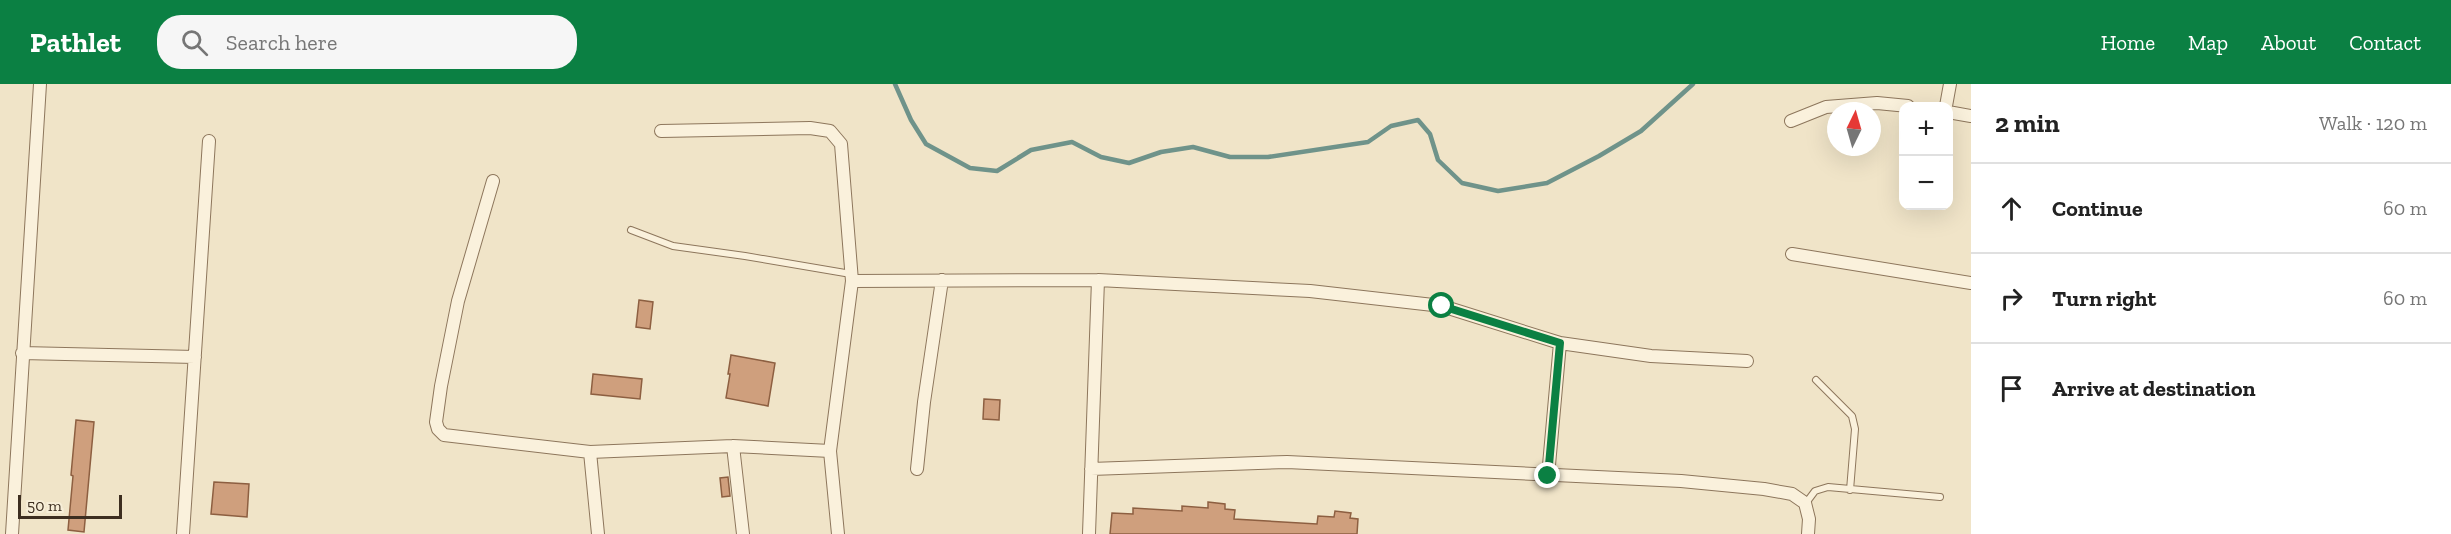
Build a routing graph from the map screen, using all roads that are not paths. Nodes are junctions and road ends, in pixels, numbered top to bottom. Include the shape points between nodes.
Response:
1 (40, 84) edge
2 (1950, 84) edge
3 (1947, 102) edge
4 (1899, 105) edge
5 (1953, 113) edge
6 (1971, 116) edge
7 (1791, 121) dead end
8 (661, 131) dead end
9 (209, 141) dead end
10 (493, 181) dead end
11 (631, 230) dead end
12 (1792, 254) dead end
13 (851, 278) junction
14 (942, 280) junction
15 (1098, 280) junction
16 (1971, 283) edge
17 (1560, 343) junction
18 (22, 353) junction
19 (195, 357) junction
20 (1747, 361) dead end
21 (1816, 380) dead end
22 (733, 446) junction
23 (590, 452) junction
24 (830, 452) junction
25 (917, 469) dead end
26 (1091, 469) junction
27 (1548, 476) junction
28 (1850, 490) junction
29 (1940, 497) dead end
30 (1805, 503) junction
31 (12, 534) edge
32 (183, 534) edge
33 (598, 534) edge
34 (743, 534) edge
35 (838, 534) edge
36 (1089, 534) edge
37 (1808, 534) edge

1 - 18 street
2 - 3 street
4 - 7 street via 1826,107
5 - 6 street
8 - 13 street via 810,128 830,132 841,144
9 - 19 street
10 - 23 street via 458,301 441,387 438,429 444,435
11 - 13 lane via 673,246
12 - 16 street
13 - 14 street
13 - 24 street
14 - 15 street
14 - 25 street
15 - 17 street via 1310,291 1442,306
15 - 26 street
17 - 20 street via 1651,356
17 - 27 street
18 - 19 street
18 - 31 street
19 - 32 street
21 - 28 lane via 1852,416 1855,429
22 - 23 street
22 - 24 street
22 - 34 street
23 - 33 street
24 - 35 street
26 - 27 street via 1287,462
26 - 36 street
27 - 30 street via 1764,489 1792,494
28 - 29 lane
28 - 30 lane via 1828,487 1815,491
30 - 37 street

